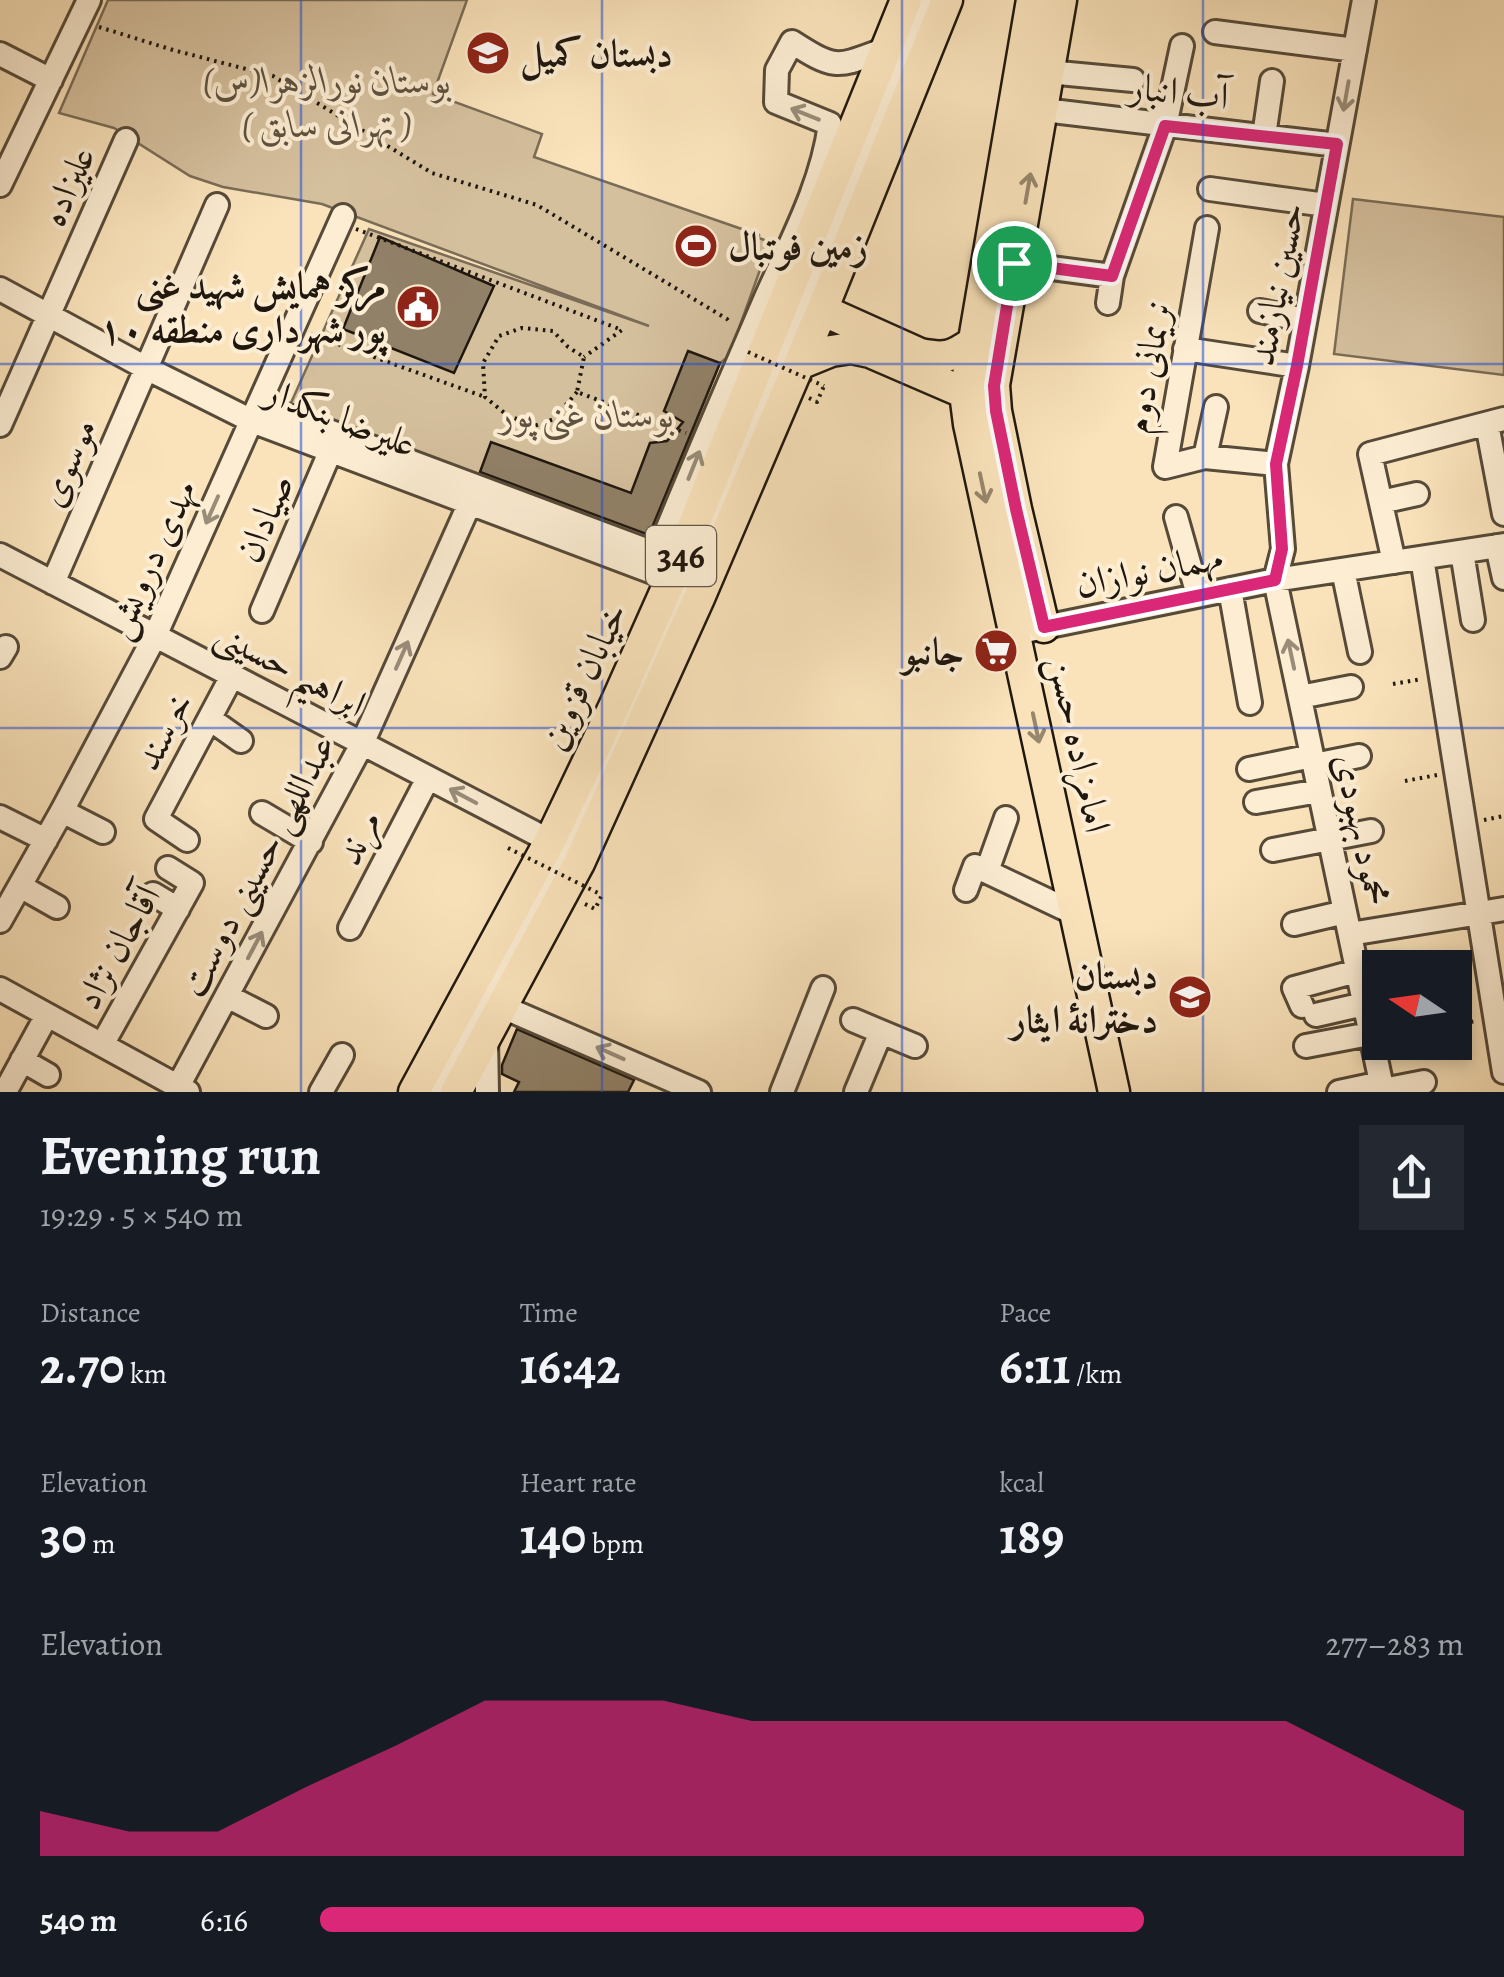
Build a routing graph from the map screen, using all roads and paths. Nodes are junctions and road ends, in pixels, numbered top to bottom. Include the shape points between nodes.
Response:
1 (906, 0) edge
2 (925, 0) edge
3 (946, 0) edge
4 (1032, 0) edge
5 (1061, 0) edge
6 (1364, 0) edge
7 (85, 10) edge
8 (1215, 32) dead end
9 (1182, 46) dead end
10 (886, 49) junction
11 (1355, 50) junction
12 (0, 54) edge
13 (1048, 72) junction
14 (51, 80) junction
15 (1133, 80) dead end
16 (1272, 81) dead end
17 (1028, 108) junction
18 (1165, 126) junction
19 (0, 129) edge
20 (1264, 136) junction
21 (22, 140) junction
22 (126, 140) dead end
23 (1337, 144) junction
24 (0, 185) edge
25 (1210, 189) dead end
26 (217, 205) dead end
27 (1326, 205) junction
28 (341, 219) joint
29 (1207, 228) dead end
30 (1014, 263) junction
31 (1112, 276) junction
32 (0, 289) edge
33 (1108, 303) dead end
34 (822, 310) junction
35 (1260, 311) dead end
36 (48, 315) junction
37 (1306, 320) junction
38 (293, 328) junction
39 (972, 344) junction
40 (747, 348) junction
41 (1185, 349) junction
42 (584, 357) junction
43 (799, 364) junction
44 (1297, 366) junction
45 (146, 368) junction
46 (577, 392) junction
47 (964, 393) junction
48 (484, 397) junction
49 (816, 402) dead end
50 (1216, 407) dead end
51 (256, 413) junction
52 (1495, 422) edge
53 (0, 425) edge
54 (704, 440) junction
55 (330, 452) junction
56 (1205, 456) junction
57 (1276, 464) junction
58 (1417, 494) dead end
59 (474, 496) junction
60 (1381, 502) junction
61 (1504, 514) edge
62 (1176, 517) dead end
63 (1500, 546) edge
64 (1462, 552) junction
65 (1422, 558) junction
66 (1394, 562) junction
67 (3, 565) edge
68 (669, 565) junction
69 (1344, 570) junction
70 (1504, 578) edge
71 (1275, 580) junction
72 (53, 583) junction
73 (1230, 589) junction
74 (1198, 595) junction
75 (262, 611) dead end
76 (1473, 620) dead end
77 (1030, 630) junction
78 (155, 636) junction
79 (1360, 652) dead end
80 (232, 676) junction
81 (1441, 676) junction
82 (1394, 684) dead end
83 (1351, 688) dead end
84 (1300, 697) junction
85 (1250, 703) dead end
86 (210, 719) junction
87 (241, 741) dead end
88 (362, 744) junction
89 (1359, 756) dead end
90 (1313, 760) junction
91 (1249, 769) dead end
92 (1456, 772) junction
93 (428, 778) junction
94 (1405, 781) dead end
95 (1320, 791) junction
96 (1256, 802) dead end
97 (62, 811) junction
98 (262, 813) dead end
99 (0, 818) edge
100 (1006, 818) dead end
101 (1371, 831) dead end
102 (102, 832) dead end
103 (1330, 838) junction
104 (46, 840) junction
105 (188, 840) dead end
106 (310, 842) junction
107 (550, 842) junction
108 (508, 848) dead end
109 (1272, 850) dead end
110 (168, 868) dead end
111 (986, 871) junction
112 (20, 886) junction
113 (966, 890) dead end
114 (152, 894) dead end
115 (57, 907) dead end
116 (178, 909) junction
117 (595, 909) dead end
118 (1504, 910) edge
119 (1076, 914) junction
120 (1479, 914) junction
121 (0, 921) edge
122 (1348, 923) junction
123 (1294, 924) dead end
124 (350, 928) dead end
125 (1357, 971) junction
126 (823, 988) dead end
127 (0, 989) edge
128 (1362, 995) edge
129 (227, 996) junction
130 (1362, 1004) edge
131 (503, 1007) junction
132 (47, 1015) junction
133 (266, 1016) dead end
134 (854, 1020) dead end
135 (881, 1032) junction
136 (1362, 1035) edge
137 (486, 1038) junction
138 (102, 1044) junction
139 (915, 1046) dead end
140 (1306, 1046) dead end
141 (342, 1055) dead end
142 (22, 1060) junction
143 (1378, 1060) edge
144 (644, 1068) junction
145 (1504, 1072) edge
146 (48, 1075) dead end
147 (1424, 1082) dead end
148 (1382, 1088) edge
149 (180, 1090) edge
150 (4, 1092) edge
151 (321, 1092) edge
152 (414, 1092) edge
153 (434, 1092) edge
154 (456, 1092) edge
155 (488, 1092) edge
156 (634, 1092) edge
157 (699, 1092) edge
158 (782, 1092) edge
159 (856, 1092) edge
160 (1114, 1092) edge
161 (1339, 1092) edge

1 - 10 main road, خیابان قزوین / 346
2 - 153 street via 691,576 546,886
3 - 34 main road, خیابان قزوین / 346
4 - 17 main road, امامزاده حسن
5 - 13 main road, امامزاده حسن
6 - 11 street, حسین نیازمند
7 - 14 street
7 - 40 path via 173,50 273,76 432,173 537,205 727,319
8 - 11 street
9 - 18 street
40 -> 10 street via 808,202 830,124 776,102 778,70 792,42 824,63
10 - 68 main road, خیابان قزوین / 346
11 -> 23 street, حسین نیازمند
12 - 14 street
13 - 15 street
13 - 17 main road, امامزاده حسن
14 - 21 street
16 - 20 street
17 - 18 street, آب انبار
30 -> 17 main road, امامزاده حسن
17 - 39 main road, امامزاده حسن
18 - 20 street, آب انبار
18 - 31 street
19 - 21 street
20 - 23 street, آب انبار
21 - 24 street
22 - 36 street, علیزاده
23 - 27 street, حسین نیازمند
25 - 27 street
26 - 45 street, موسوی
27 - 37 street, حسین نیازمند
28 - 38 street, مهدی درویش
28 - 42 path via 622,330
29 - 41 street, نریمانی دوم
30 - 31 street
30 - 77 main road, امامزاده حسن via 994,386
31 - 33 street
32 - 36 street, علیرضا بنکدار
34 - 39 main road via 920,354 954,356
34 - 43 main road, خیابان قزوین / 346
35 - 37 street
36 - 45 street, علیرضا بنکدار
36 - 53 street, علیزاده
37 - 44 street, حسین نیازمند
38 - 48 path
38 - 51 street, مهدی درویش
39 - 47 main road, امامزاده حسن
40 - 49 path, bridge via 824,386
40 - 54 street
41 - 44 street
41 - 56 street, نریمانی دوم via 1164,467
42 - 46 path
42 - 48 path via 554,331 522,328 499,336 483,363
43 - 47 main road via 851,348
43 - 131 main road, خیابان قزوین / 346 via 579,863
44 - 57 street, حسین نیازمند
45 - 51 street, علیرضا بنکدار
45 - 72 street, موسوی
46 - 48 path via 554,419 534,426
46 - 54 path
47 -> 77 main road, امامزاده حسن
50 - 56 street
51 - 55 street, علیرضا بنکدار
51 - 59 street, علیرضا بنکدار
51 -> 78 street, مهدی درویش
52 - 60 street via 1370,454
52 - 61 street
68 -> 54 street
55 - 59 street, علیرضا بنکدار
55 - 75 street, صیادان
56 - 57 street, نریمانی دوم
57 - 71 street, حسین نیازمند via 1282,549
58 - 60 street
59 - 68 street, علیرضا بنکدار
88 -> 59 street, عبداللهی حسینی دوست
60 - 66 street
62 - 74 street
63 - 64 street, مهمان نوازان
63 - 70 street
64 - 65 street, مهمان نوازان
64 - 76 street
65 - 66 street, مهمان نوازان
65 - 81 street
66 - 69 street, مهمان نوازان
67 - 72 street, ابراهیم حسینی
68 - 107 main road, خیابان قزوین / 346 via 614,707
69 - 71 street, مهمان نوازان
69 - 79 street
71 - 73 street, مهمان نوازان
84 -> 71 street, محمود بهبودی
72 - 78 street, ابراهیم حسینی
73 - 74 street, مهمان نوازان
73 - 85 street
74 - 77 street, مهمان نوازان
77 -> 119 main road, امامزاده حسن
78 - 80 street, ابراهیم حسینی
78 - 97 street, مهدی درویش
80 - 86 street, خرسند
80 - 88 street, ابراهیم حسینی
81 - 82 path
81 - 92 street
83 - 84 street
84 - 90 street, محمود بهبودی
86 - 87 street
86 - 105 street, خرسند via 156,820
88 - 93 street, ابراهیم حسینی
88 - 106 street, عبداللهی حسینی دوست
89 - 90 street
90 - 91 street
90 - 95 street, محمود بهبودی
92 - 94 path
92 - 120 street
107 -> 93 street, ابراهیم حسینی
93 - 124 street, مرند
95 - 96 street
95 - 103 street, محمود بهبودی
97 - 102 street
97 - 104 street, مهدی درویش
98 - 106 street
99 - 104 street
100 - 111 street
101 - 103 street
103 - 109 street
103 - 122 street, محمود بهبودی
104 - 112 street, مهدی درویش
129 -> 106 street, عبداللهی حسینی دوست
107 - 152 main road, خیابان قزوین / 346
108 - 117 path, bridge via 602,896
110 - 116 street, آقاجان نژاد via 192,882
111 - 113 street via 974,866
111 - 119 street
112 - 115 street
112 - 121 street, مهدی درویش
114 - 116 street
116 - 138 street, آقاجان نژاد
118 - 120 street
119 - 160 main road, امامزاده حسن
120 - 122 street
120 - 145 street
122 - 123 street
122 - 125 street, محمود بهبودی
125 - 128 street, محمود بهبودی
125 - 130 street via 1294,988 1309,1010
126 - 158 street
127 - 132 street
129 - 133 street
129 - 149 street, عبداللهی حسینی دوست
131 - 137 main road, خیابان قزوین / 346
144 -> 131 street
132 - 138 street
132 - 142 street
134 - 135 street
135 - 139 street
135 - 159 street
136 - 140 street
137 - 154 main road, خیابان قزوین / 346
137 - 155 street
138 - 149 street
141 - 151 street
142 - 146 street
142 - 150 street
143 - 148 street, محمود بهبودی
144 - 156 street
144 - 157 street
147 - 148 street
148 - 161 street

